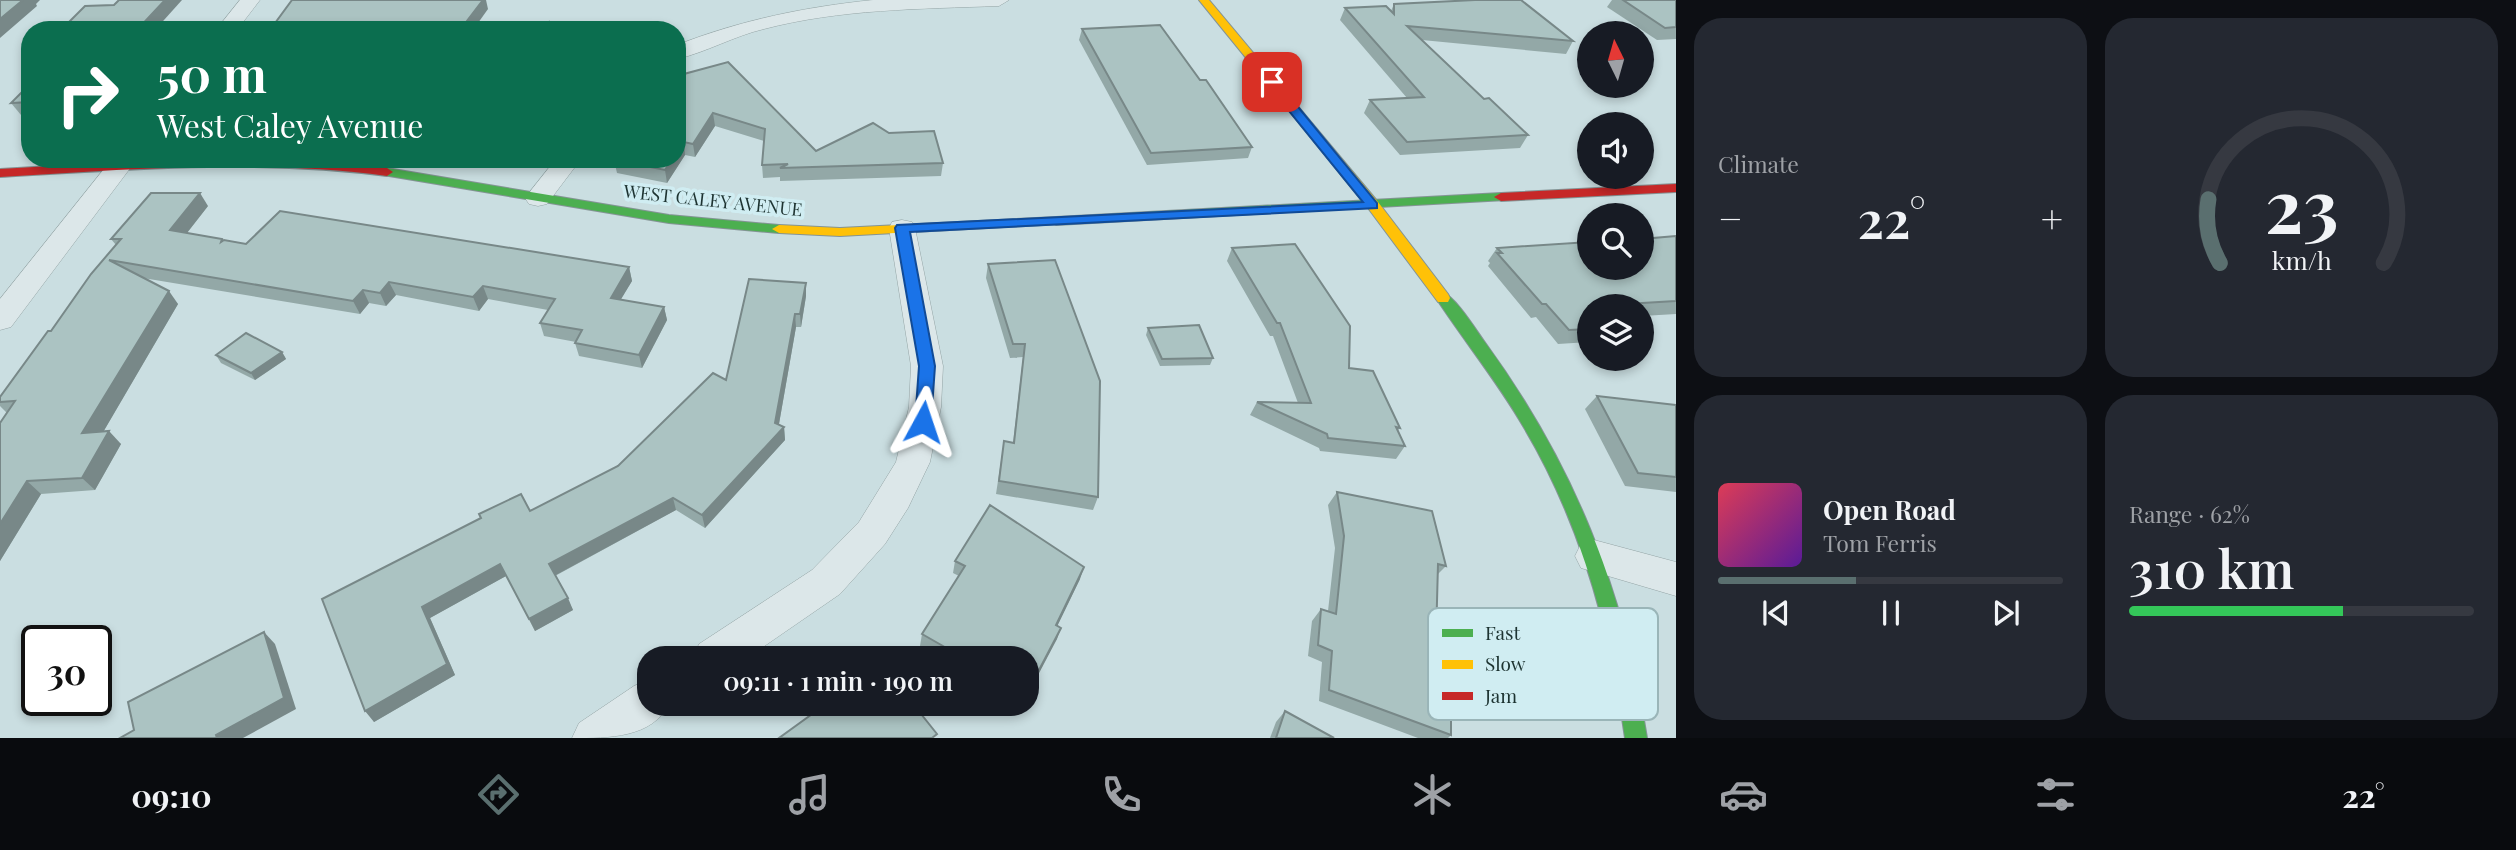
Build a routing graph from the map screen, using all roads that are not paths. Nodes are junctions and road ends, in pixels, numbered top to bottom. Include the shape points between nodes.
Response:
1 (250, 0) edge
2 (999, 0) edge
3 (1204, 0) edge
4 (233, 21) edge
5 (686, 49) edge
6 (67, 168) edge
7 (118, 168) edge
8 (351, 168) edge
9 (562, 168) edge
10 (0, 173) edge
11 (1676, 188) edge
12 (538, 198) junction
13 (1373, 205) junction
14 (902, 228) junction
15 (0, 320) edge
16 (1594, 556) junction
17 (1676, 579) edge
18 (1608, 608) edge
19 (731, 646) edge
20 (637, 709) edge
21 (1634, 720) edge
22 (594, 738) edge
23 (1636, 738) edge

1 - 4 street
2 - 5 street via 812,11 729,30
3 - 13 street
6 - 10 street, WEST CALEY AVENUE
7 - 15 street
8 - 12 street, WEST CALEY AVENUE
9 - 12 street
11 - 13 street, WEST CALEY AVENUE
12 - 14 street, WEST CALEY AVENUE via 749,228 840,232
13 - 14 street, WEST CALEY AVENUE
13 - 16 street via 1495,366 1555,467
14 - 19 street via 927,366 922,427 913,462 872,533 826,582
16 - 17 street
16 - 18 street
20 - 22 street
21 - 23 street

